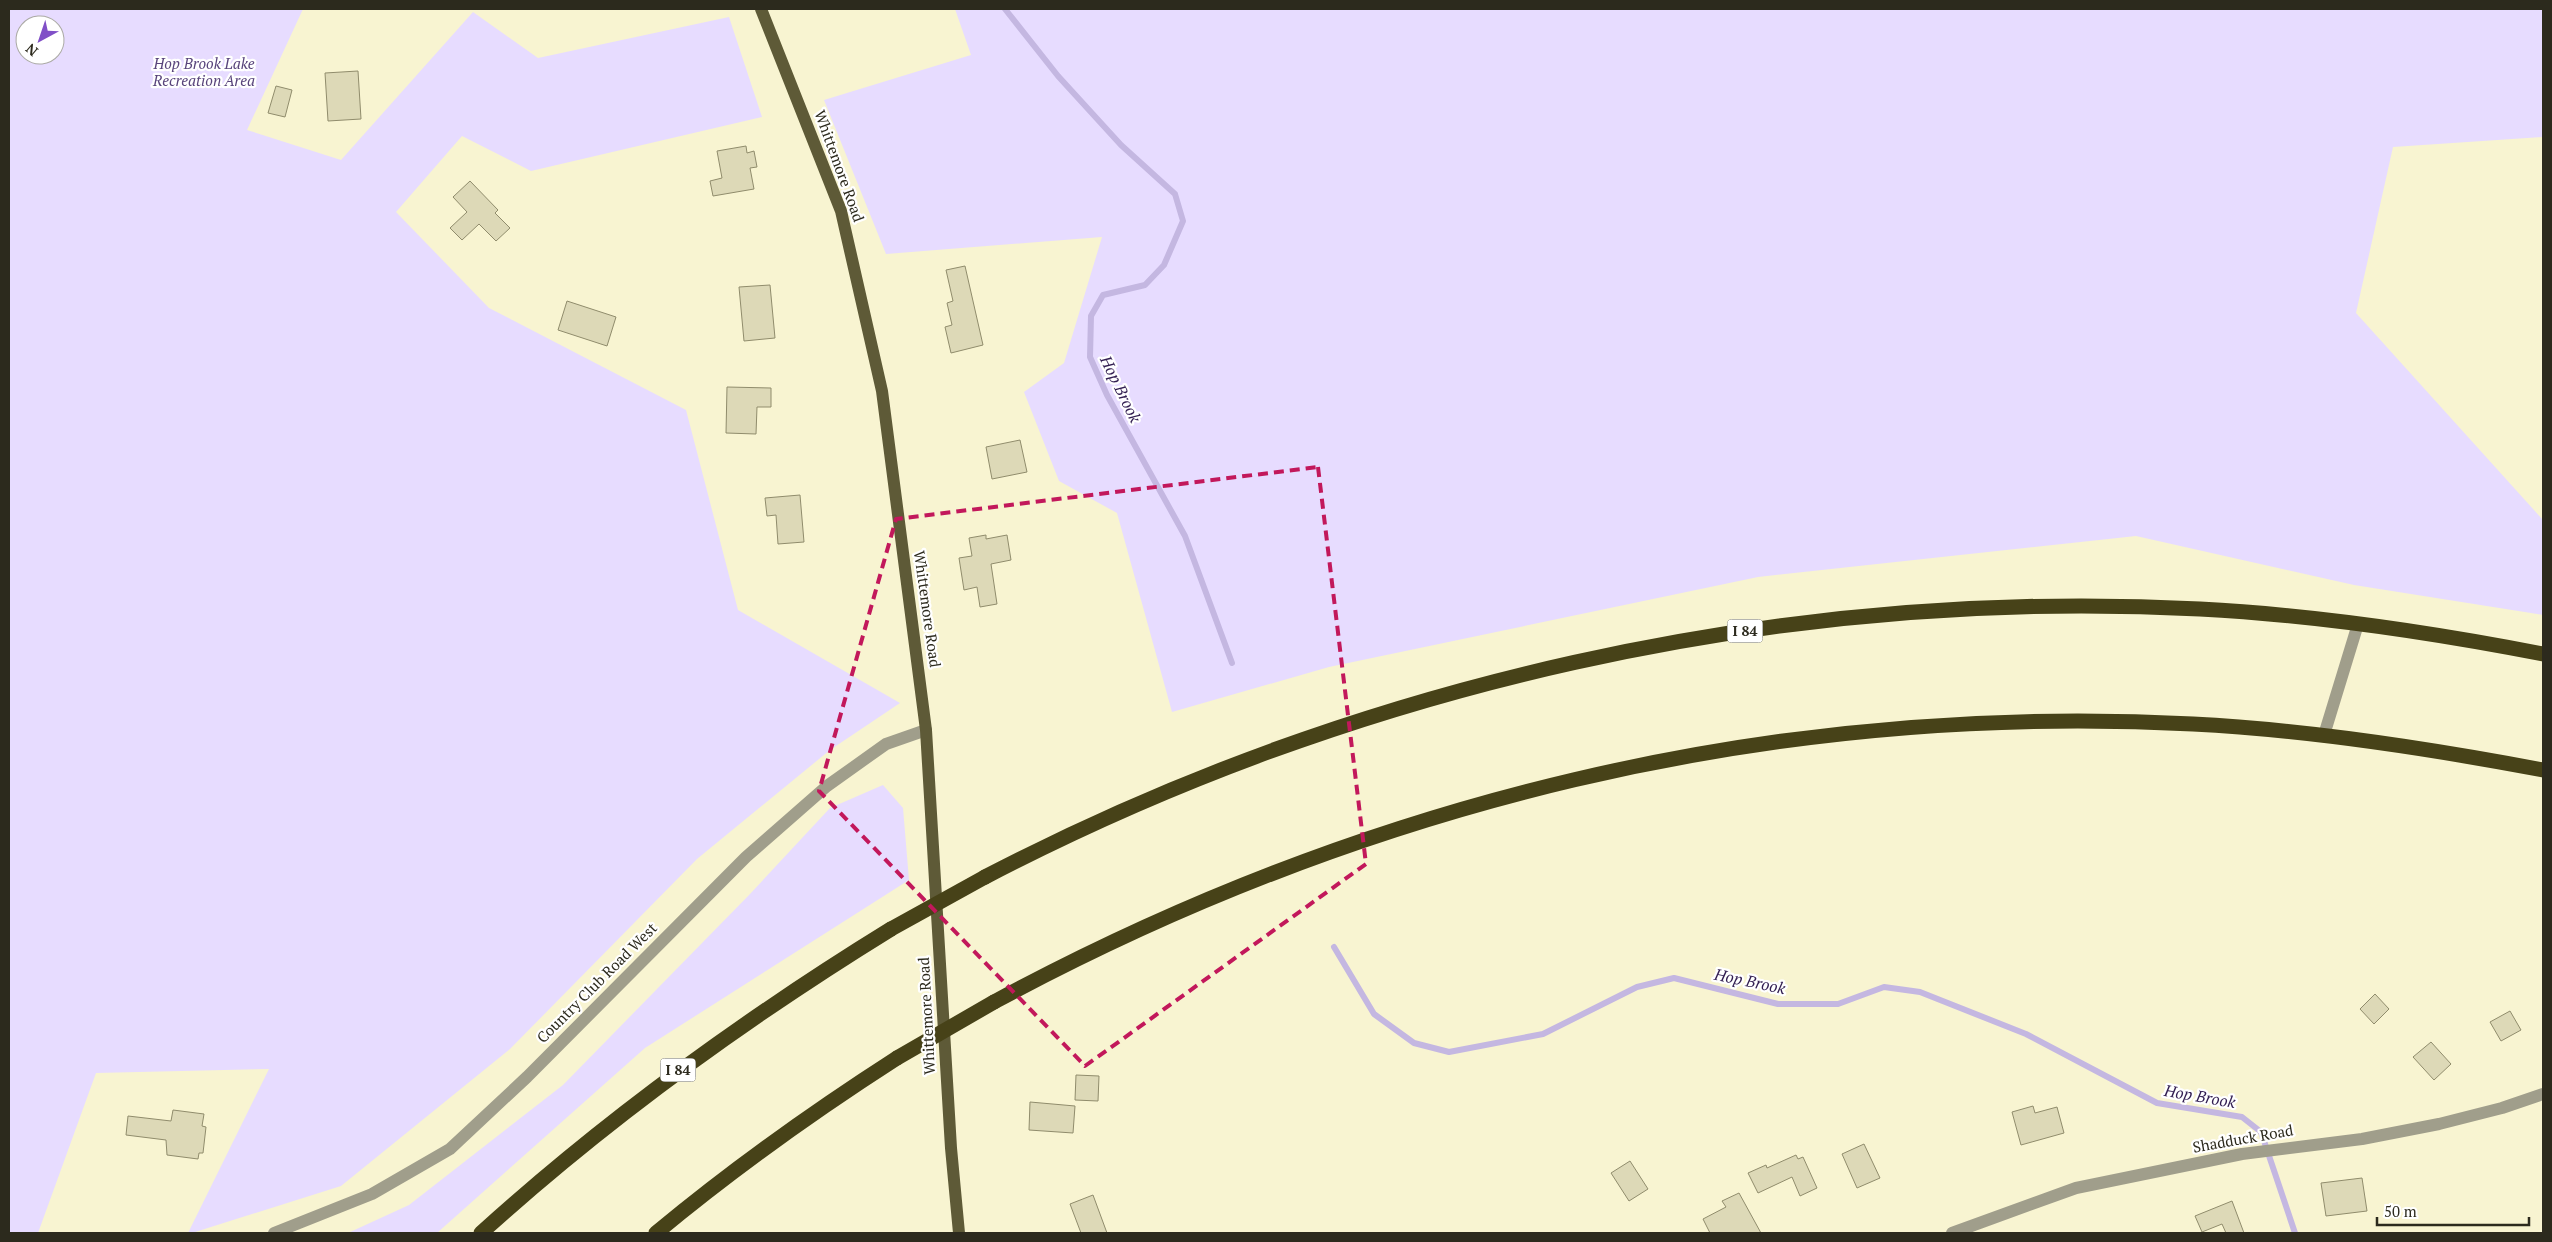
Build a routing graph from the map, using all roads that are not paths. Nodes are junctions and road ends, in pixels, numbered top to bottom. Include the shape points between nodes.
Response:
1 (761, 9) edge
2 (2358, 624) junction
3 (2543, 654) edge
4 (926, 730) junction
5 (2324, 735) junction
6 (2543, 770) edge
7 (2543, 1094) edge
8 (274, 1233) edge
9 (481, 1233) edge
10 (656, 1233) edge
11 (959, 1233) edge
12 (1952, 1233) edge

1 - 4 main road, Whittemore Road via 841,211 882,390
2 - 3 highway, I 84
2 - 5 street
2 - 9 highway, I 84, bridge via 2199,609 2006,608 1820,622 1721,634 1625,651 1461,690 1351,722 1171,790 1068,836 891,929 757,1014 677,1071 529,1190
4 - 8 street, Country Club Road West via 886,744 827,786 754,851 450,1149 372,1194
4 - 11 main road, Whittemore Road
5 - 6 highway
5 - 10 highway, bridge via 2194,724 2009,722 1832,735 1650,762 1476,804 1299,862 1214,895 1129,933 994,1002 821,1107 746,1161
7 - 12 street, Shadduck Road via 2439,1124 2362,1139 2242,1154 2076,1188

